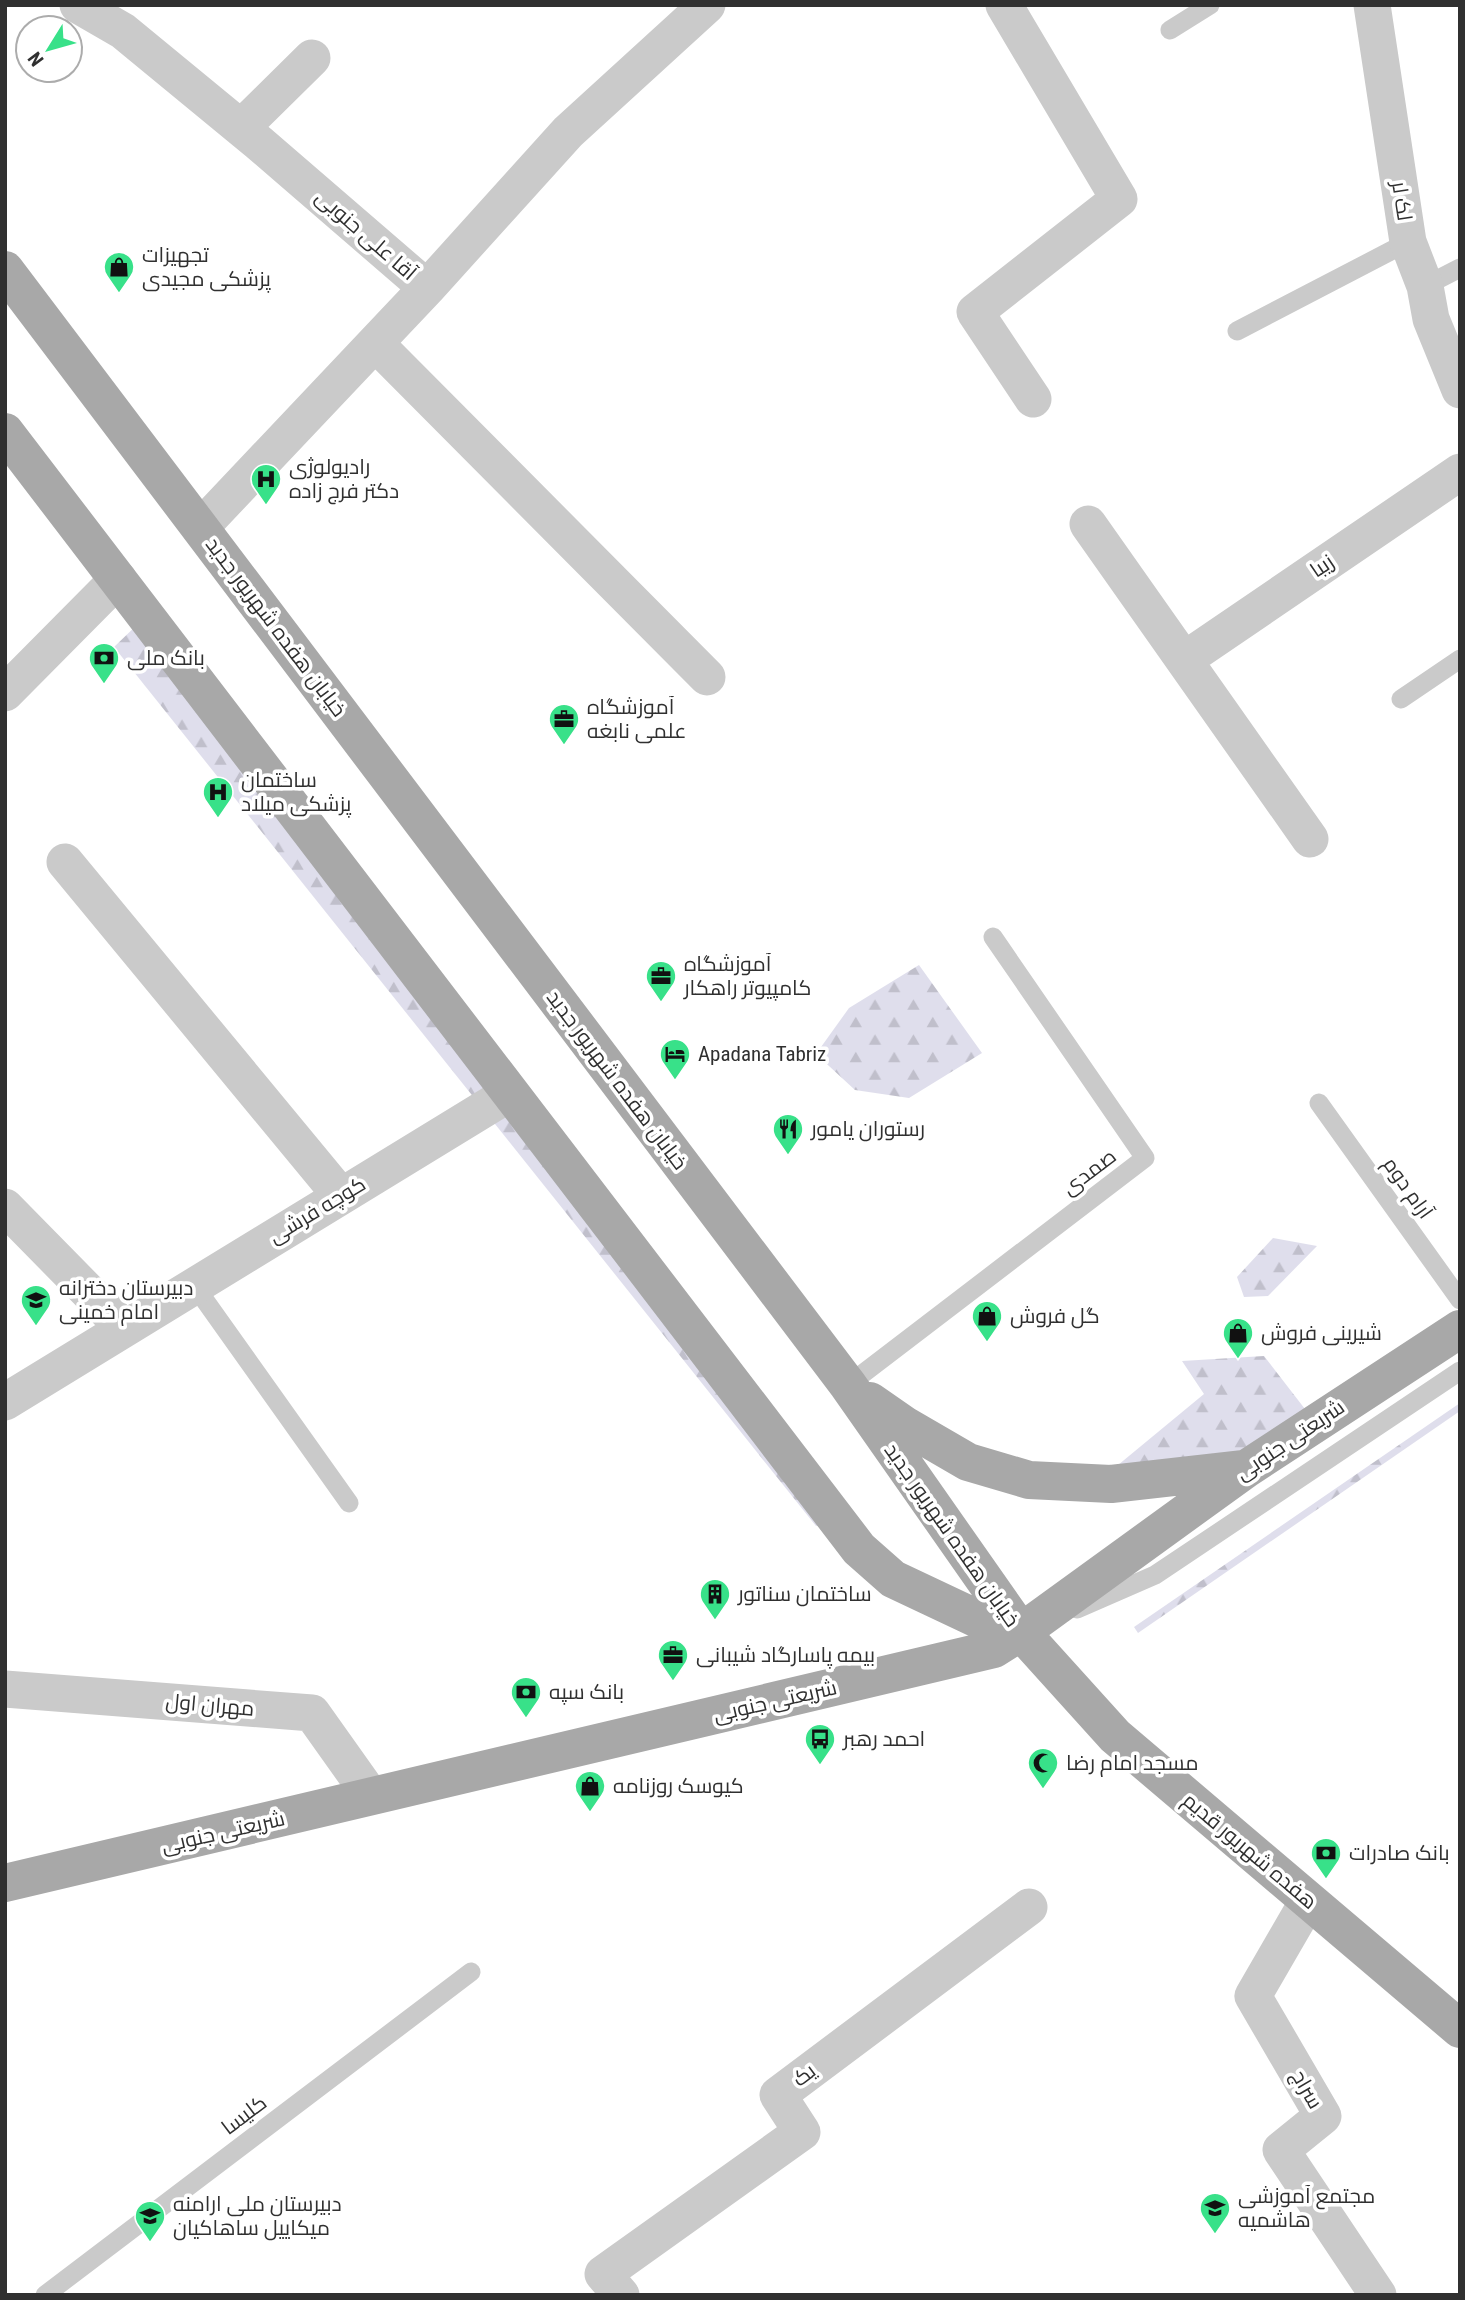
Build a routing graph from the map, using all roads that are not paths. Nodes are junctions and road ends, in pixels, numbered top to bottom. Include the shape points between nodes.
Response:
1 (78, 5) edge
2 (1004, 5) edge
3 (1210, 5) edge
4 (1372, 5) edge
5 (692, 9) edge
6 (1171, 30) dead end
7 (312, 58) dead end
8 (241, 128) junction
9 (1408, 242) junction
10 (1460, 268) edge
11 (5, 270) edge
12 (1424, 286) junction
13 (427, 288) junction
14 (1237, 331) dead end
15 (375, 343) junction
16 (1460, 390) edge
17 (1033, 399) dead end
18 (5, 432) edge
19 (1460, 472) edge
20 (1088, 524) dead end
21 (200, 528) junction
22 (118, 579) junction
23 (1460, 659) edge
24 (1184, 660) junction
25 (707, 677) dead end
26 (5, 693) edge
27 (1401, 699) dead end
28 (1310, 839) dead end
29 (65, 862) dead end
30 (993, 937) dead end
31 (510, 1093) junction
32 (1320, 1103) dead end
33 (341, 1196) junction
34 (5, 1207) edge
35 (194, 1285) junction
36 (1460, 1300) edge
37 (124, 1328) junction
38 (1460, 1329) edge
39 (1460, 1371) edge
40 (848, 1385) junction
41 (5, 1402) edge
42 (1246, 1469) junction
43 (349, 1503) dead end
44 (1021, 1632) junction
45 (5, 1689) edge
46 (371, 1796) junction
47 (5, 1883) edge
48 (1308, 1901) junction
49 (1029, 1907) dead end
50 (471, 1972) dead end
51 (1460, 2029) edge
52 (612, 2284) edge
53 (45, 2295) edge
54 (1378, 2295) edge

1 - 8 street, آقا علی جنوبی via 123,31
2 - 17 street via 1119,199 975,312
3 - 6 lane
4 - 9 street, لک لر
5 - 13 street via 568,132
7 - 8 street
8 - 13 street, آقا علی جنوبی
9 - 12 street, لک لر
9 - 14 lane
10 - 12 lane
11 - 21 main road, خیابان هفده شهریور جدید
12 - 16 street, لک لر via 1431,319
13 - 15 street, آقا علی جنوبی
15 - 21 street, آقا علی جنوبی
15 - 25 street
18 - 22 main road, خیابان هفده شهریور جدید
19 - 24 street, زیبا
20 - 24 street
21 - 40 main road, خیابان هفده شهریور جدید
22 - 26 street
22 - 31 main road, خیابان هفده شهریور جدید
23 - 27 lane
24 - 28 street
29 - 33 street
30 - 40 lane, صمدی via 1145,1158
31 - 33 street, کوچه فرشی
31 - 44 main road, خیابان هفده شهریور جدید via 859,1549 905,1585 982,1621
32 - 36 lane, آرام دوم
33 - 35 street, کوچه فرشی
34 - 37 street
35 - 37 street, کوچه فرشی
35 - 43 lane
37 - 41 street, کوچه فرشی
38 - 42 main road, شریعتی جنوبی
39 - 44 lane via 1155,1575
40 - 42 main road via 968,1462 1029,1480 1111,1483
40 - 44 main road, خیابان هفده شهریور جدید
42 - 44 main road, شریعتی جنوبی
44 - 46 main road, شریعتی جنوبی via 994,1649
44 - 48 main road, هفده شهریور قدیم via 1115,1736
45 - 46 street, مهران اول via 312,1713
46 - 47 main road, شریعتی جنوبی
48 - 51 main road, هفده شهریور قدیم
48 - 54 street, سراج via 1253,1996 1323,2116 1281,2150
49 - 52 street, یک via 778,2095 802,2132
50 - 53 lane, کلیسا

